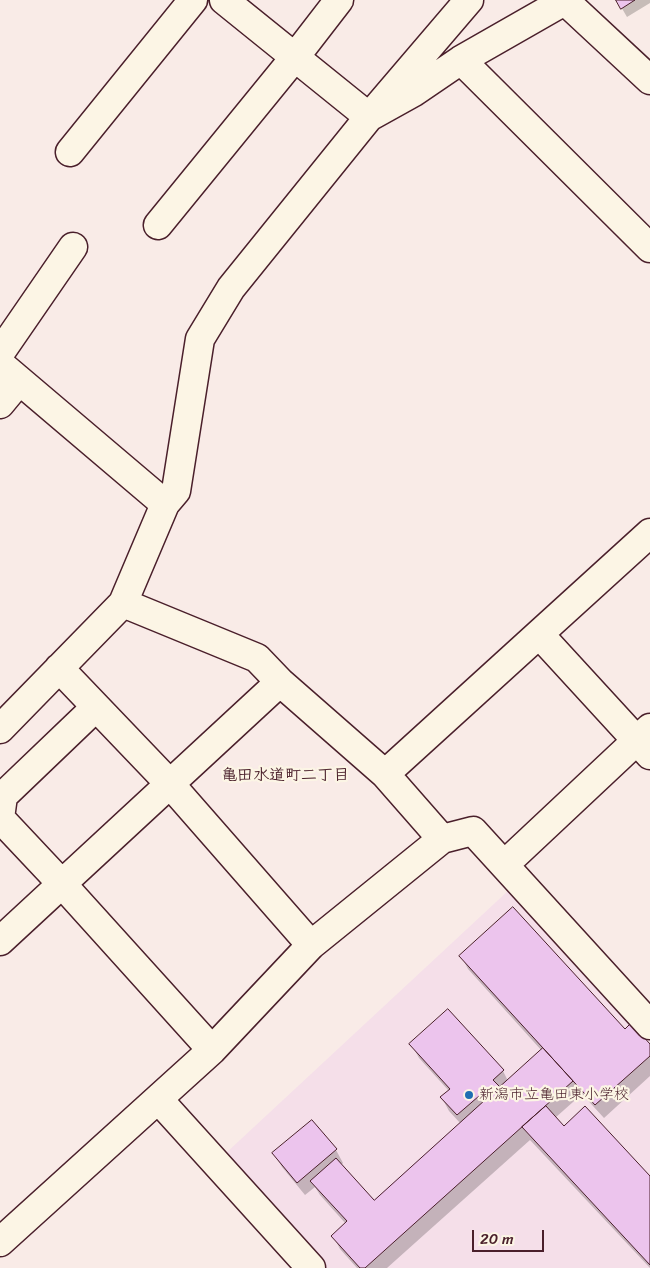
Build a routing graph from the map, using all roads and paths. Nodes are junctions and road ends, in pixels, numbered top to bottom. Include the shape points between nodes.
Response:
1 (193, 0) edge
2 (224, 0) edge
3 (339, 0) edge
4 (469, 0) edge
5 (565, 0) edge
6 (295, 57) junction
7 (460, 60) junction
8 (650, 80) edge
9 (370, 117) junction
10 (70, 152) dead end
11 (158, 224) dead end
12 (74, 247) dead end
13 (650, 248) edge
14 (0, 353) edge
15 (10, 372) edge
16 (0, 404) edge
17 (165, 504) junction
18 (649, 535) edge
19 (123, 603) junction
20 (539, 634) junction
21 (59, 668) junction
22 (280, 682) junction
23 (96, 707) junction
24 (0, 729) edge
25 (646, 741) edge
26 (385, 774) junction
27 (170, 784) junction
28 (442, 839) junction
29 (504, 865) junction
30 (62, 884) junction
31 (0, 941) edge
32 (311, 944) junction
33 (650, 1025) edge
34 (212, 1050) junction
35 (158, 1099) junction
36 (0, 1242) edge
37 (311, 1268) edge

1 - 10 street
2 - 6 street
3 - 6 street
4 - 9 street
5 - 7 street
5 - 8 street
6 - 9 street
6 - 11 street
7 - 9 street
7 - 13 street
9 - 17 street via 230,288 200,339 176,491
12 - 14 street
15 - 16 street
15 - 17 street
17 - 19 street
18 - 20 street
19 - 21 street
19 - 22 street via 256,658
20 - 25 street
20 - 26 street
21 - 23 street
21 - 24 street
22 - 26 street
22 - 27 street
23 - 27 street
23 - 30 street via 3,796 0,818
25 - 29 street
26 - 28 street
27 - 30 street
27 - 32 street
28 - 29 street via 473,831
28 - 32 street
29 - 33 street
30 - 31 street
30 - 34 street
32 - 34 street
34 - 35 street
35 - 36 street
35 - 37 street

